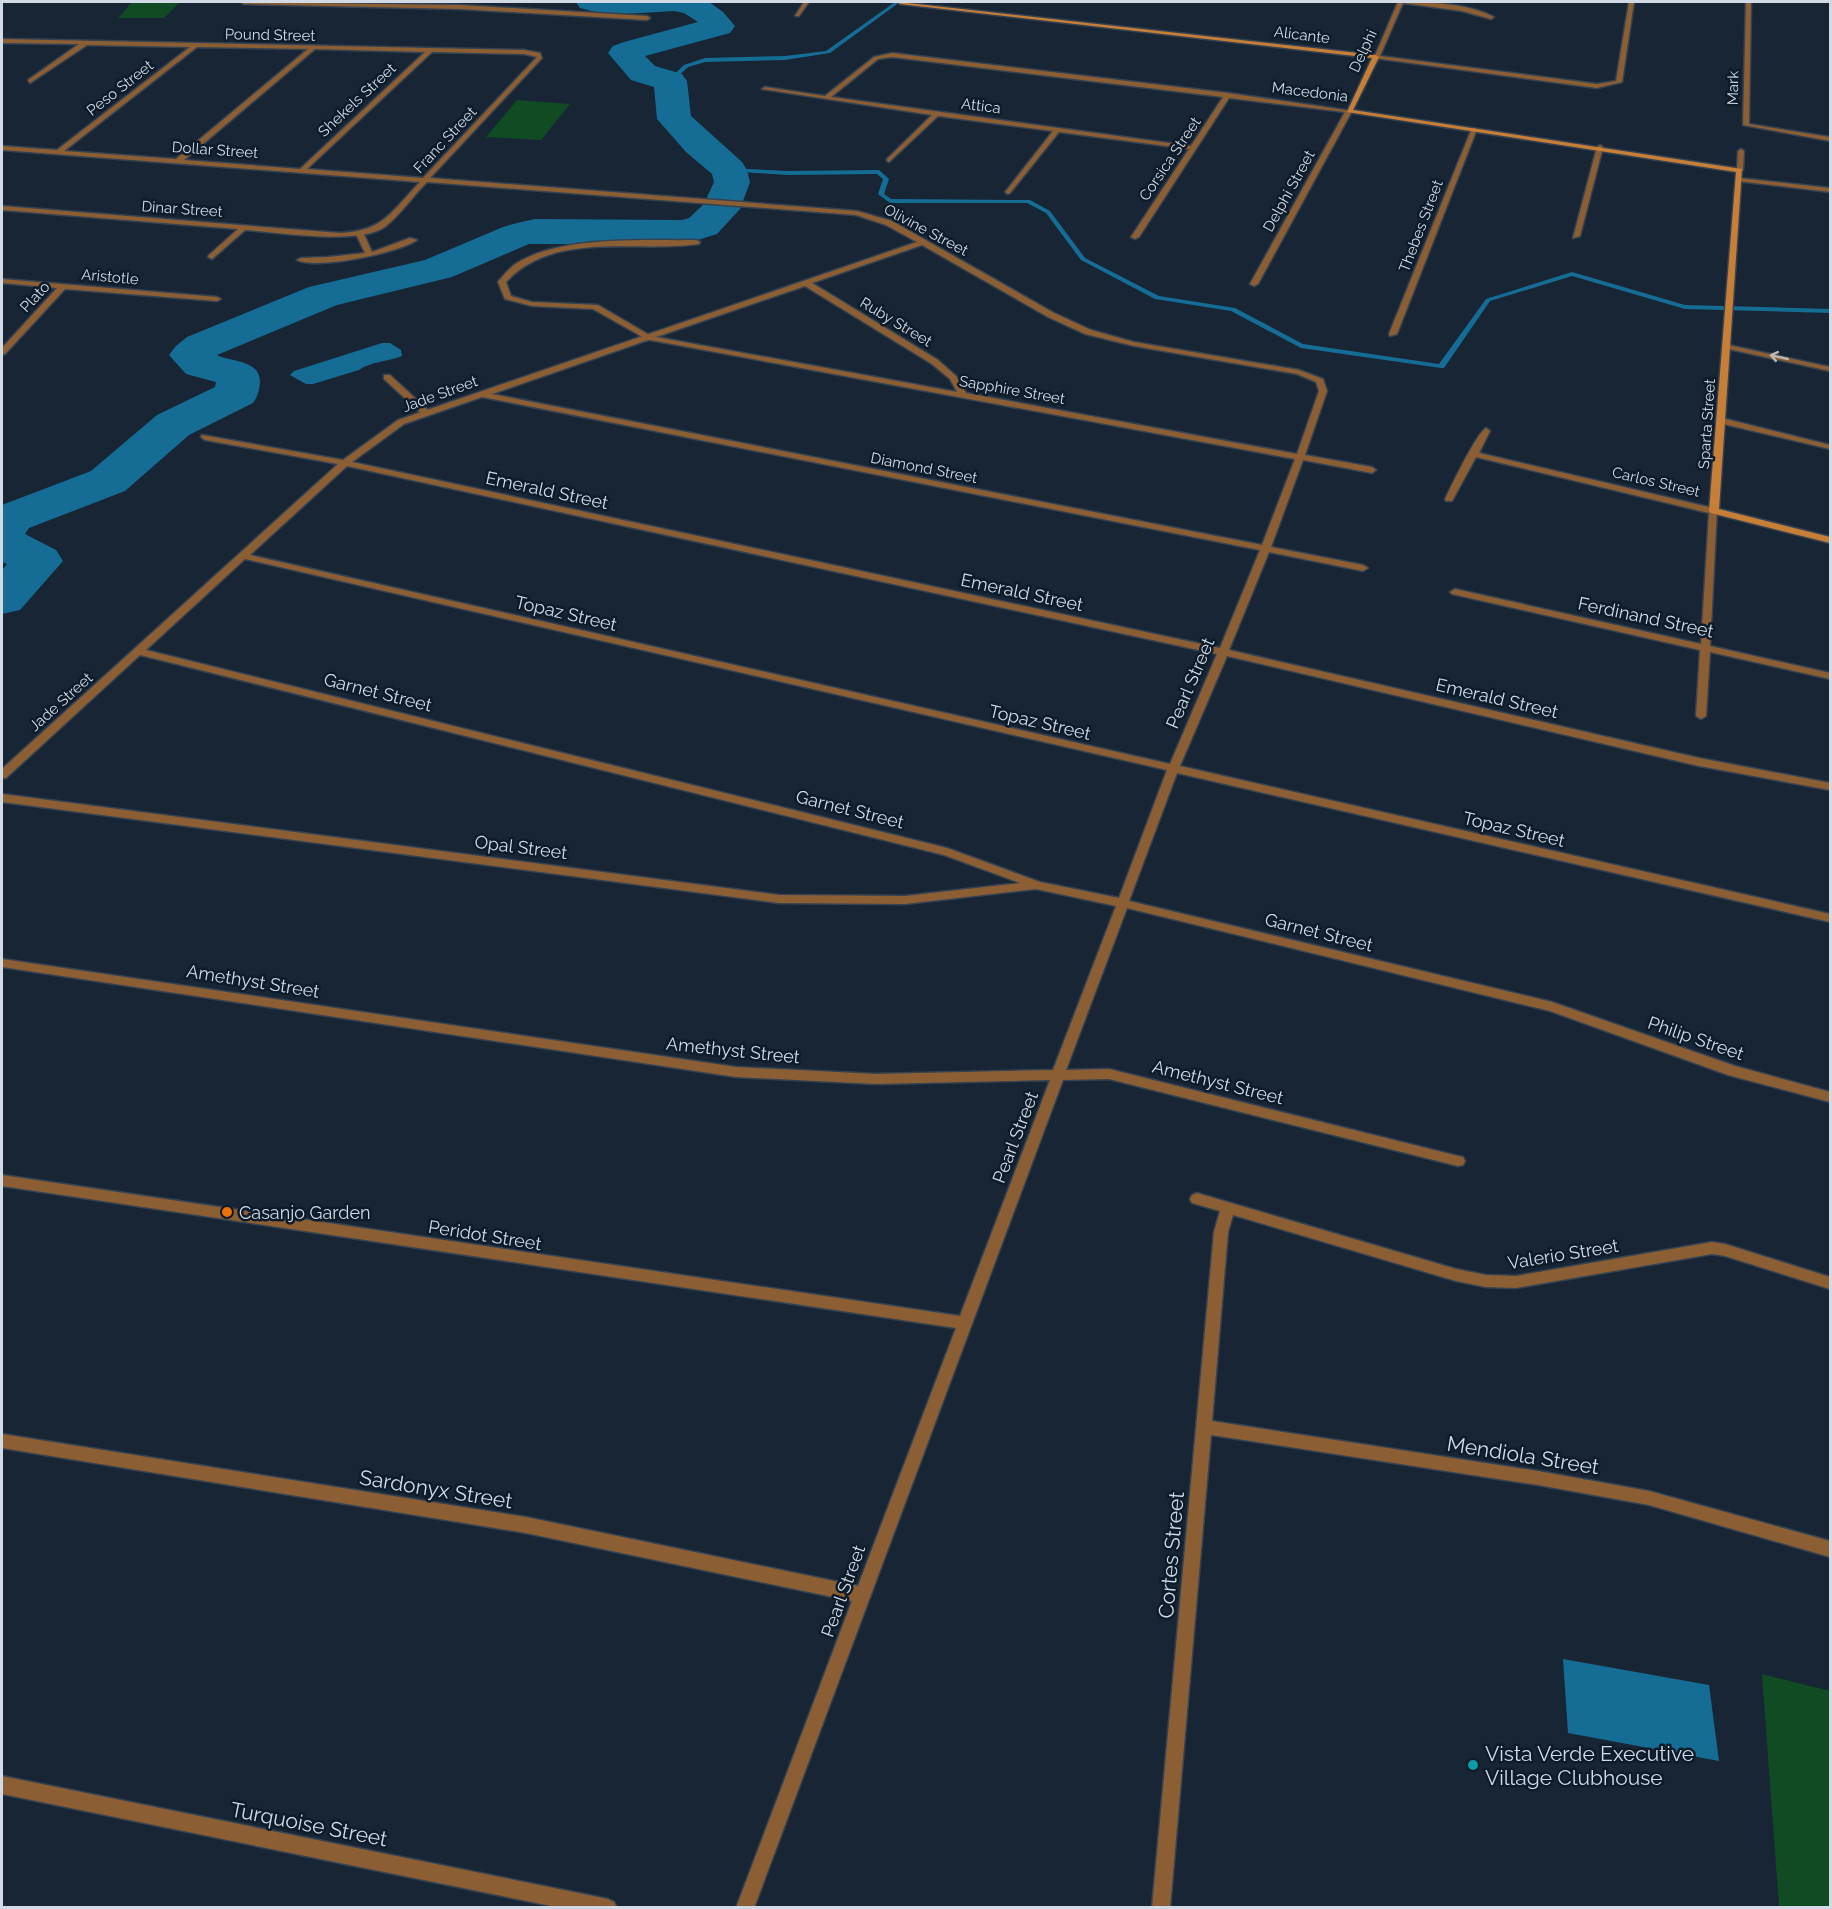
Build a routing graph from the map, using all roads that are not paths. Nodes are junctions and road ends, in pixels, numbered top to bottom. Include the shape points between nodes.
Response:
1 (244, 2) edge
2 (331, 2) edge
3 (806, 2) edge
4 (900, 2) edge
5 (1400, 2) edge
6 (1405, 2) edge
7 (1632, 2) edge
8 (1748, 2) edge
9 (461, 4) edge
10 (797, 15) dead end
11 (1491, 17) dead end
12 (647, 18) dead end
13 (2, 41) edge
14 (85, 43) junction
15 (196, 45) junction
16 (314, 48) junction
17 (430, 50) junction
18 (538, 54) joint
19 (1376, 57) junction
20 (30, 81) dead end
21 (765, 88) dead end
22 (1228, 95) junction
23 (826, 98) junction
24 (1349, 111) junction
25 (937, 114) junction
26 (1474, 129) junction
27 (1057, 130) junction
28 (1830, 139) edge
29 (2, 147) edge
30 (1600, 147) junction
31 (1193, 148) junction
32 (1741, 151) dead end
33 (60, 152) junction
34 (889, 160) dead end
35 (178, 161) junction
36 (302, 170) junction
37 (1740, 170) junction
38 (427, 179) junction
39 (1738, 180) junction
40 (1830, 190) edge
41 (1008, 192) dead end
42 (2, 208) edge
43 (244, 227) junction
44 (360, 234) junction
45 (1576, 236) dead end
46 (1134, 237) dead end
47 (413, 240) dead end
48 (696, 242) dead end
49 (924, 242) junction
50 (369, 253) junction
51 (213, 257) dead end
52 (301, 260) dead end
53 (2, 281) edge
54 (806, 283) junction
55 (1254, 284) dead end
56 (63, 286) junction
57 (217, 299) dead end
58 (1393, 334) dead end
59 (648, 338) junction
60 (1727, 346) junction
61 (2, 352) edge
62 (1830, 369) edge
63 (387, 377) dead end
64 (1320, 381) joint
65 (480, 394) junction
66 (963, 395) junction
67 (426, 413) junction
68 (1722, 421) junction
69 (1486, 431) dead end
70 (205, 437) dead end
71 (1830, 447) edge
72 (1473, 454) junction
73 (1301, 456) junction
74 (345, 464) junction
75 (1372, 470) dead end
76 (1449, 499) dead end
77 (1714, 511) junction
78 (1830, 540) edge
79 (1265, 549) junction
80 (243, 556) junction
81 (1363, 568) dead end
82 (1455, 592) dead end
83 (1707, 647) junction
84 (138, 651) junction
85 (1224, 652) junction
86 (1830, 676) edge
87 (1701, 716) dead end
88 (1173, 769) junction
89 (2, 775) edge
90 (1830, 788) edge
91 (2, 798) edge
92 (1038, 886) junction
93 (1122, 903) junction
94 (1830, 918) edge
95 (2, 963) edge
96 (1552, 1007) joint
97 (1058, 1074) junction
98 (1830, 1097) edge
99 (1458, 1161) dead end
100 (2, 1180) edge
101 (1197, 1199) dead end
102 (1228, 1208) junction
103 (1830, 1283) edge
104 (963, 1323) junction
105 (1203, 1427) junction
106 (2, 1441) edge
107 (1830, 1549) edge
108 (861, 1595) junction
109 (2, 1785) edge
110 (608, 1908) edge
111 (745, 1908) edge
112 (1161, 1908) edge

1 - 2 street
2 - 9 street
3 - 10 street
4 - 19 street, Alicante
5 - 19 street, Delphi
6 - 11 street
7 - 19 street, Alicante via 1619,82 1613,84 1586,85
8 - 28 street, Mark via 1746,125
9 - 12 street
13 - 14 street, Pound Street
14 - 15 street, Pound Street
14 - 20 street
15 - 16 street, Pound Street
15 - 33 street, Peso Street
16 - 17 street, Pound Street
16 - 35 street
17 - 18 street, Pound Street
17 - 36 street, Shekels Street
18 - 38 street, Franc Street via 540,57
19 - 24 street, Delphi
21 - 23 street, Attica
22 - 23 street, Macedonia via 892,55 876,58
22 - 24 street, Macedonia
22 - 31 street, Corsica Street
23 - 25 street, Attica
24 - 26 street, Macedonia
24 - 55 street, Delphi Street
25 - 27 street, Attica
25 - 34 street
26 - 30 street, Macedonia
26 - 58 street, Thebes Street
27 - 31 street, Attica
27 - 41 street
29 - 33 street, Dollar Street
30 - 37 street, Macedonia
30 - 45 street
31 - 46 street, Corsica Street
32 - 37 street
33 - 35 street, Dollar Street
35 - 36 street, Dollar Street
36 - 38 street, Dollar Street
37 - 39 street, Sparta Street
38 - 44 street, Franc Street via 382,226
38 - 49 street, Olivine Street via 874,216
39 - 40 street
39 - 60 street, Sparta Street
42 - 43 street, Dinar Street
43 - 44 street, Dinar Street
43 - 51 street
44 - 50 street
47 - 50 street
48 - 59 street via 572,247 517,266 502,282 508,297 532,304 595,307
49 - 54 street, Jade Street
49 - 64 street, Olivine Street via 1088,332 1134,345 1299,372
50 - 52 street via 326,261
53 - 56 street, Aristotle
54 - 59 street, Jade Street
54 - 66 street, Ruby Street via 935,362 953,378
56 - 57 street, Aristotle
56 - 61 street, Plato
59 - 65 street, Jade Street
59 - 66 street, Sapphire Street
62 -> 60 street
60 - 68 street, Sparta Street
63 - 67 street
64 - 73 street, Pearl Street via 1323,391
65 - 67 street, Jade Street
65 - 79 street, Diamond Street
66 - 73 street, Sapphire Street
67 - 74 street, Jade Street via 401,422
68 - 71 street
68 - 77 street, Sparta Street
69 - 72 street
70 - 74 street, Emerald Street
72 - 76 street
72 - 77 street, Carlos Street
73 - 75 street, Sapphire Street
73 - 79 street, Pearl Street
74 - 80 street, Jade Street
74 - 85 street, Emerald Street
77 - 78 street, Carlos Street
77 - 83 street, Sparta Street
79 - 81 street, Diamond Street
79 - 85 street, Pearl Street
80 - 84 street, Jade Street
80 - 88 street, Topaz Street
82 - 83 street, Ferdinand Street
83 - 86 street, Ferdinand Street
83 - 87 street, Sparta Street
84 - 89 street, Jade Street
84 - 92 street, Garnet Street via 947,852
85 - 88 street, Pearl Street
85 - 90 street, Emerald Street via 1700,762
88 - 93 street, Pearl Street
88 - 94 street, Topaz Street
91 - 92 street, Opal Street via 779,899 905,900
92 - 93 street, Garnet Street
93 - 96 street, Garnet Street
93 - 97 street, Pearl Street
95 - 97 street, Amethyst Street via 736,1072 876,1079
96 - 98 street, Philip Street via 1733,1071
97 - 99 street, Amethyst Street via 1109,1074
97 - 104 street, Pearl Street
100 - 104 street, Peridot Street
101 - 102 street, Valerio Street
102 - 103 street, Valerio Street via 1486,1281 1516,1282 1712,1248
102 - 105 street, Cortes Street via 1221,1232
104 - 108 street, Pearl Street
105 - 107 street, Mendiola Street via 1649,1498
105 - 112 street, Cortes Street
106 - 108 street, Sardonyx Street via 526,1525
108 - 111 street, Pearl Street
109 - 110 street, Turquoise Street

